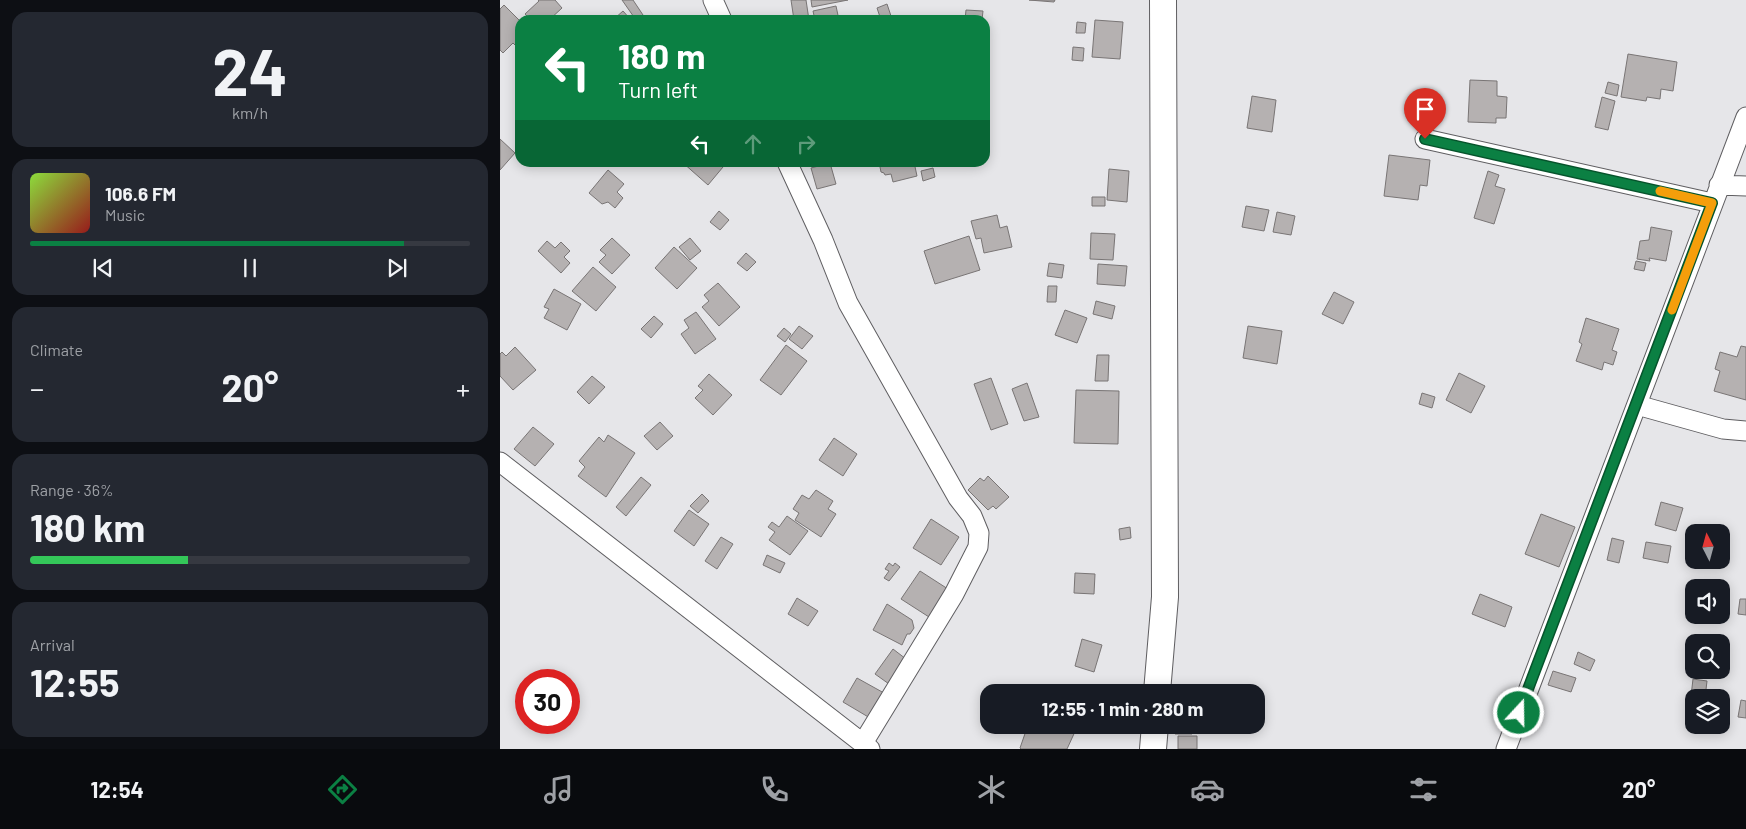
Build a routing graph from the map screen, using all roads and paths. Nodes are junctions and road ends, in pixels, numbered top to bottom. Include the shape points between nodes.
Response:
1 (713, 0) edge
2 (1163, 0) edge
3 (720, 15) edge
4 (1746, 117) edge
5 (1425, 139) dead end
6 (789, 167) edge
7 (1719, 185) junction
8 (1746, 186) edge
9 (1712, 203) junction
10 (1637, 405) junction
11 (1746, 431) edge
12 (500, 462) edge
13 (1158, 684) edge
14 (1154, 734) edge
15 (866, 746) edge
16 (1153, 749) edge
17 (1506, 749) edge

1 - 3 street
2 - 13 street via 1165,597
4 - 7 street
5 - 9 street
6 - 15 street via 848,303 979,533 978,547 954,594
7 - 8 street
7 - 9 street
9 - 10 street
10 - 11 street via 1723,429
10 - 17 street
12 - 15 street
14 - 16 street

